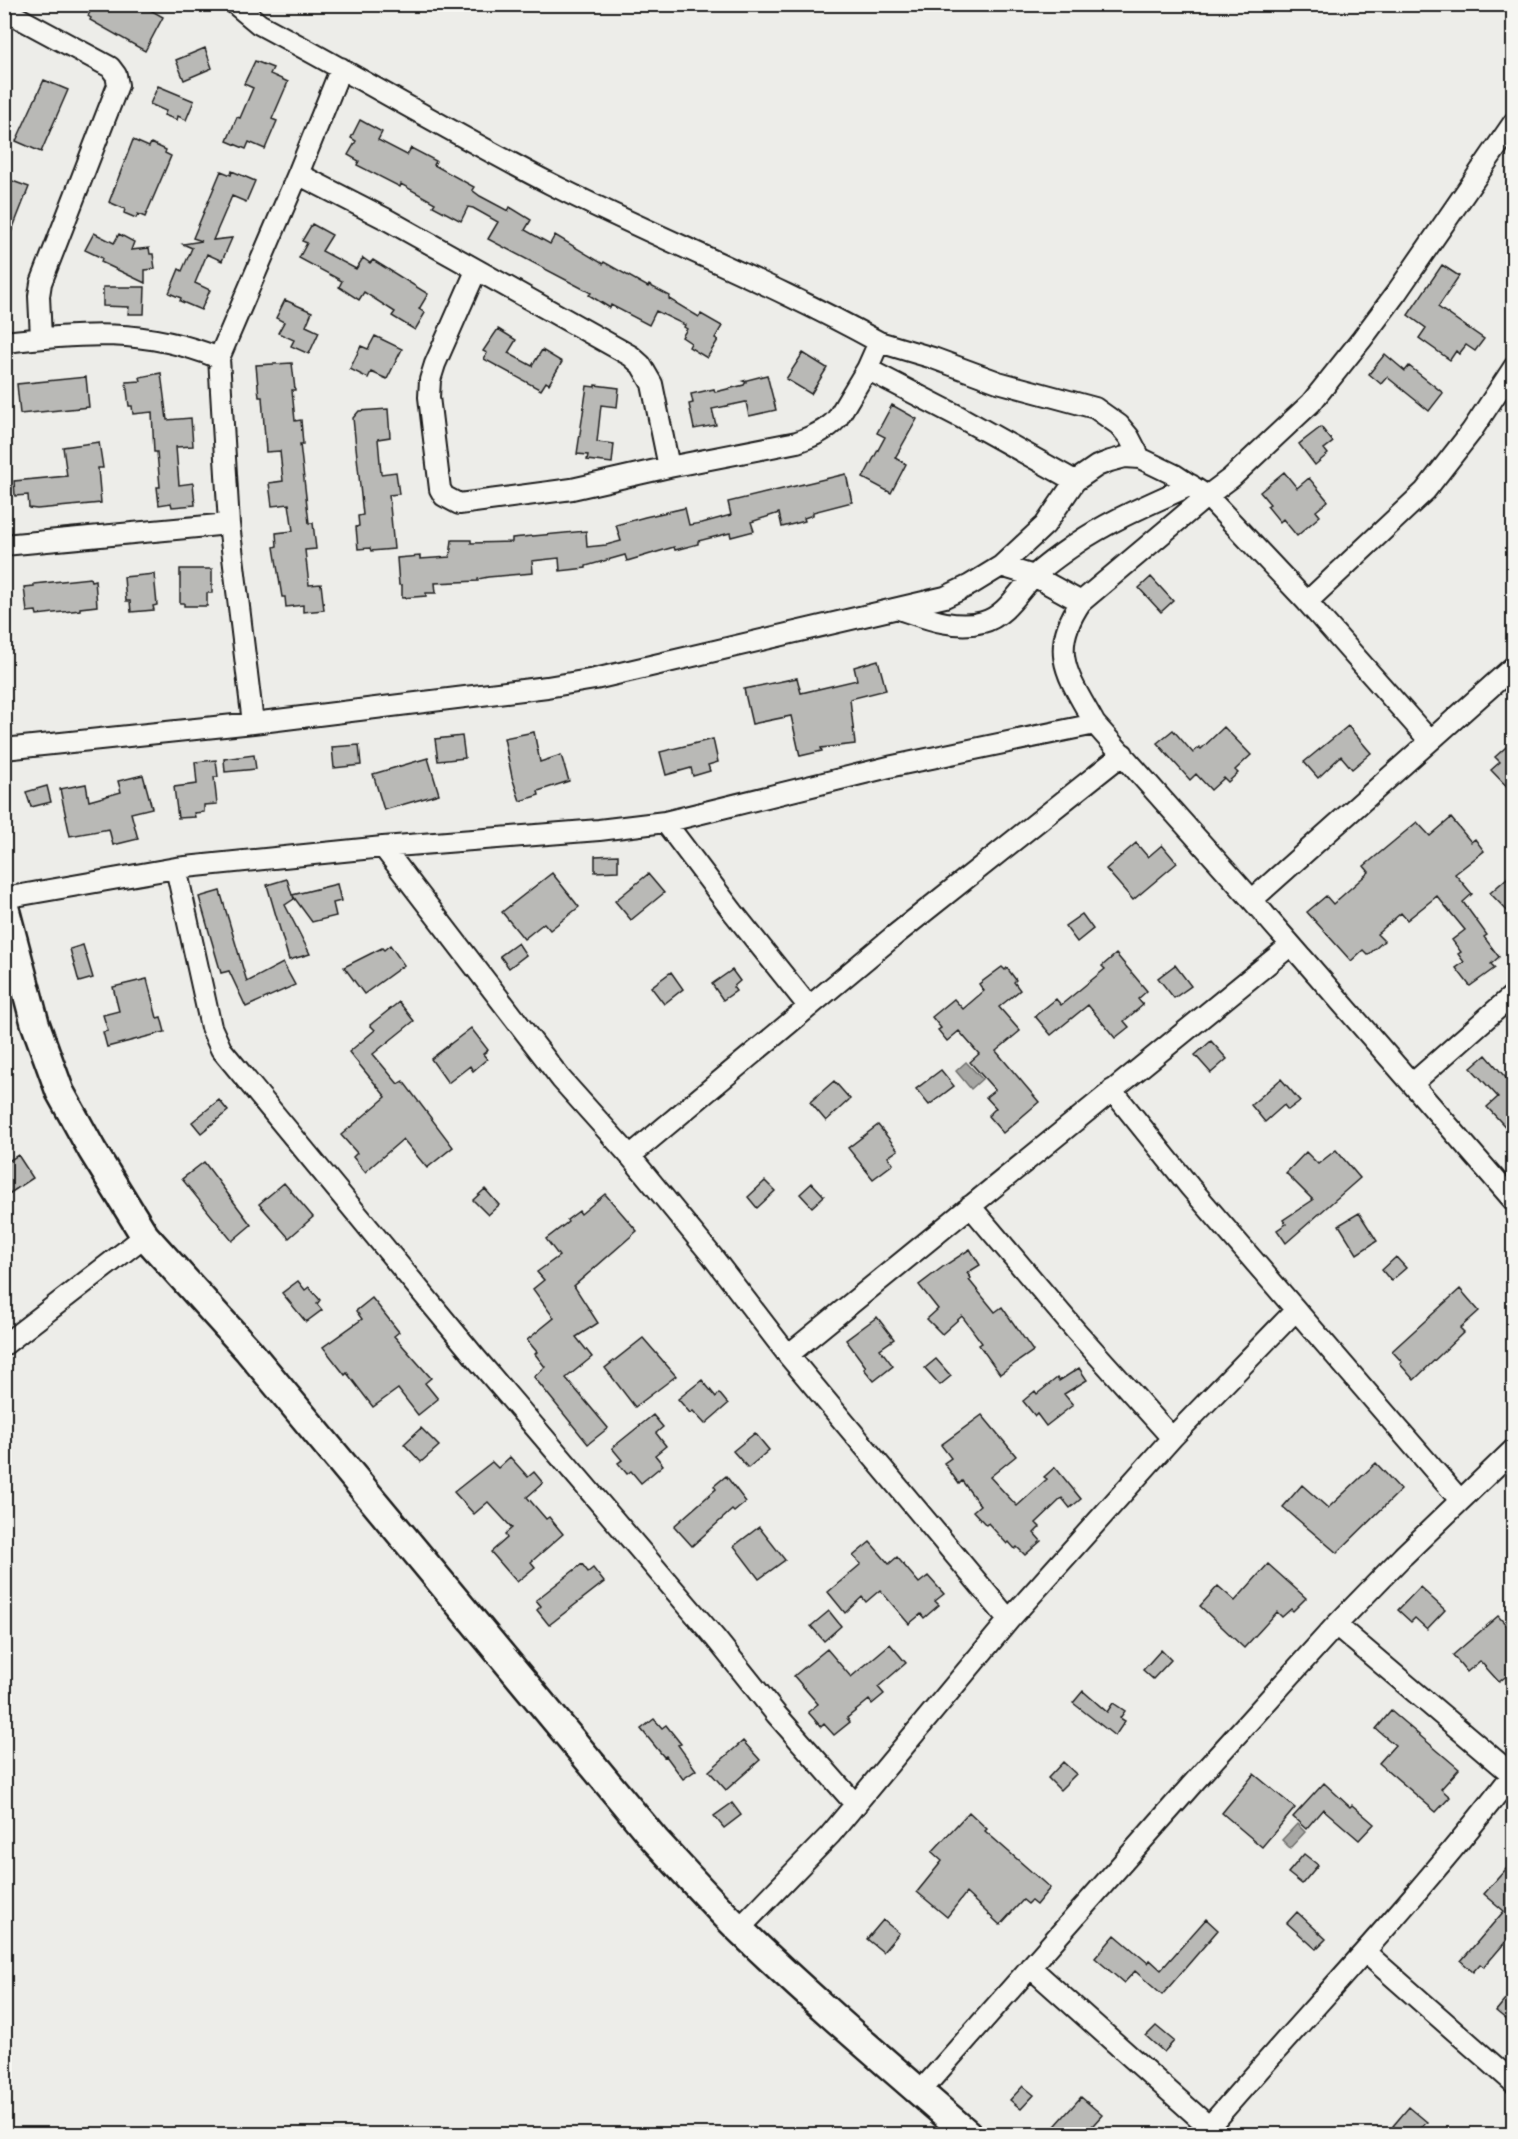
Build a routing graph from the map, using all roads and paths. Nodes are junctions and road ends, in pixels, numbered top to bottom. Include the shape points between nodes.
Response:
1 (235, 4) edge
2 (4, 10) edge
3 (340, 68) junction
4 (1514, 122) edge
5 (298, 174) junction
6 (476, 271) junction
7 (41, 338) junction
8 (4, 342) edge
9 (879, 342) junction
10 (219, 358) junction
11 (1514, 368) edge
12 (867, 369) junction
13 (1140, 458) junction
14 (669, 467) junction
15 (1075, 481) junction
16 (1199, 490) junction
17 (229, 524) junction
18 (4, 545) edge
19 (1001, 566) junction
20 (1034, 576) junction
21 (1081, 602) junction
22 (1307, 602) junction
23 (897, 608) junction
24 (1514, 666) edge
25 (253, 723) junction
26 (1095, 724) junction
27 (1430, 741) junction
28 (4, 749) edge
29 (1123, 754) junction
30 (664, 822) junction
31 (383, 847) junction
32 (176, 868) junction
33 (4, 898) edge
34 (1252, 900) junction
35 (4, 905) edge
36 (1291, 945) junction
37 (1514, 994) edge
38 (809, 1007) junction
39 (1412, 1084) junction
40 (1112, 1090) junction
41 (630, 1156) junction
42 (1514, 1201) edge
43 (970, 1206) junction
44 (145, 1236) junction
45 (1295, 1311) junction
46 (4, 1345) edge
47 (788, 1355) junction
48 (1172, 1438) junction
49 (1514, 1449) edge
50 (1460, 1500) junction
51 (1009, 1620) junction
52 (1336, 1625) junction
53 (1513, 1776) edge
54 (856, 1805) junction
55 (739, 1929) junction
56 (1365, 1952) junction
57 (1030, 1967) junction
58 (1514, 2083) edge
59 (920, 2092) junction
60 (1213, 2131) edge
61 (968, 2134) edge

1 - 3 street via 259,24
2 - 7 street via 110,67 118,85 41,283
3 - 5 street
3 - 9 street via 551,184 808,304
4 - 16 street via 1397,292 1318,394 1231,478
5 - 6 street
5 - 10 street
6 - 14 street via 616,346 641,365 652,384
6 - 14 street via 430,380 440,489 444,496 452,502 469,504 572,489
7 - 8 street
7 - 10 street via 137,336
9 - 12 street
9 - 13 street via 998,382 1095,408 1119,425
10 - 17 street
11 - 22 street via 1472,432 1425,491
12 - 14 street via 837,419 809,438
12 - 15 street
13 - 15 street via 1110,461
13 - 16 street
15 - 19 street via 1045,525
16 - 20 street via 1119,518
16 - 21 street
16 - 22 street
17 - 18 street
17 - 25 street
19 - 20 street
19 - 23 street via 954,594
20 - 21 street
20 - 23 street via 1012,603 986,622 965,626
21 - 26 street via 1065,634 1063,658
22 - 27 street
23 - 25 street via 584,681
24 - 27 street
25 - 28 street
26 - 29 street
26 - 30 street via 893,766
27 - 34 street
29 - 34 street
29 - 38 street
30 - 31 street
30 - 38 street
31 - 32 street
31 - 41 street via 561,1079
32 - 33 street
32 - 54 street via 211,1027 220,1049 475,1357
34 - 36 street
35 - 44 street via 36,1023 60,1092
36 - 39 street
36 - 40 street
37 - 39 street
38 - 41 street
39 - 42 street
40 - 43 street
40 - 45 street
41 - 47 street
43 - 47 street
43 - 48 street
44 - 46 street
44 - 55 street via 248,1350 655,1840
45 - 48 street
45 - 50 street
47 - 51 street
48 - 51 street
49 - 50 street
50 - 52 street
51 - 54 street
52 - 53 street
52 - 57 street
53 - 56 street
54 - 55 street
55 - 59 street
56 - 58 street
56 - 60 street via 1277,2049
57 - 59 street
57 - 60 street
59 - 61 street

